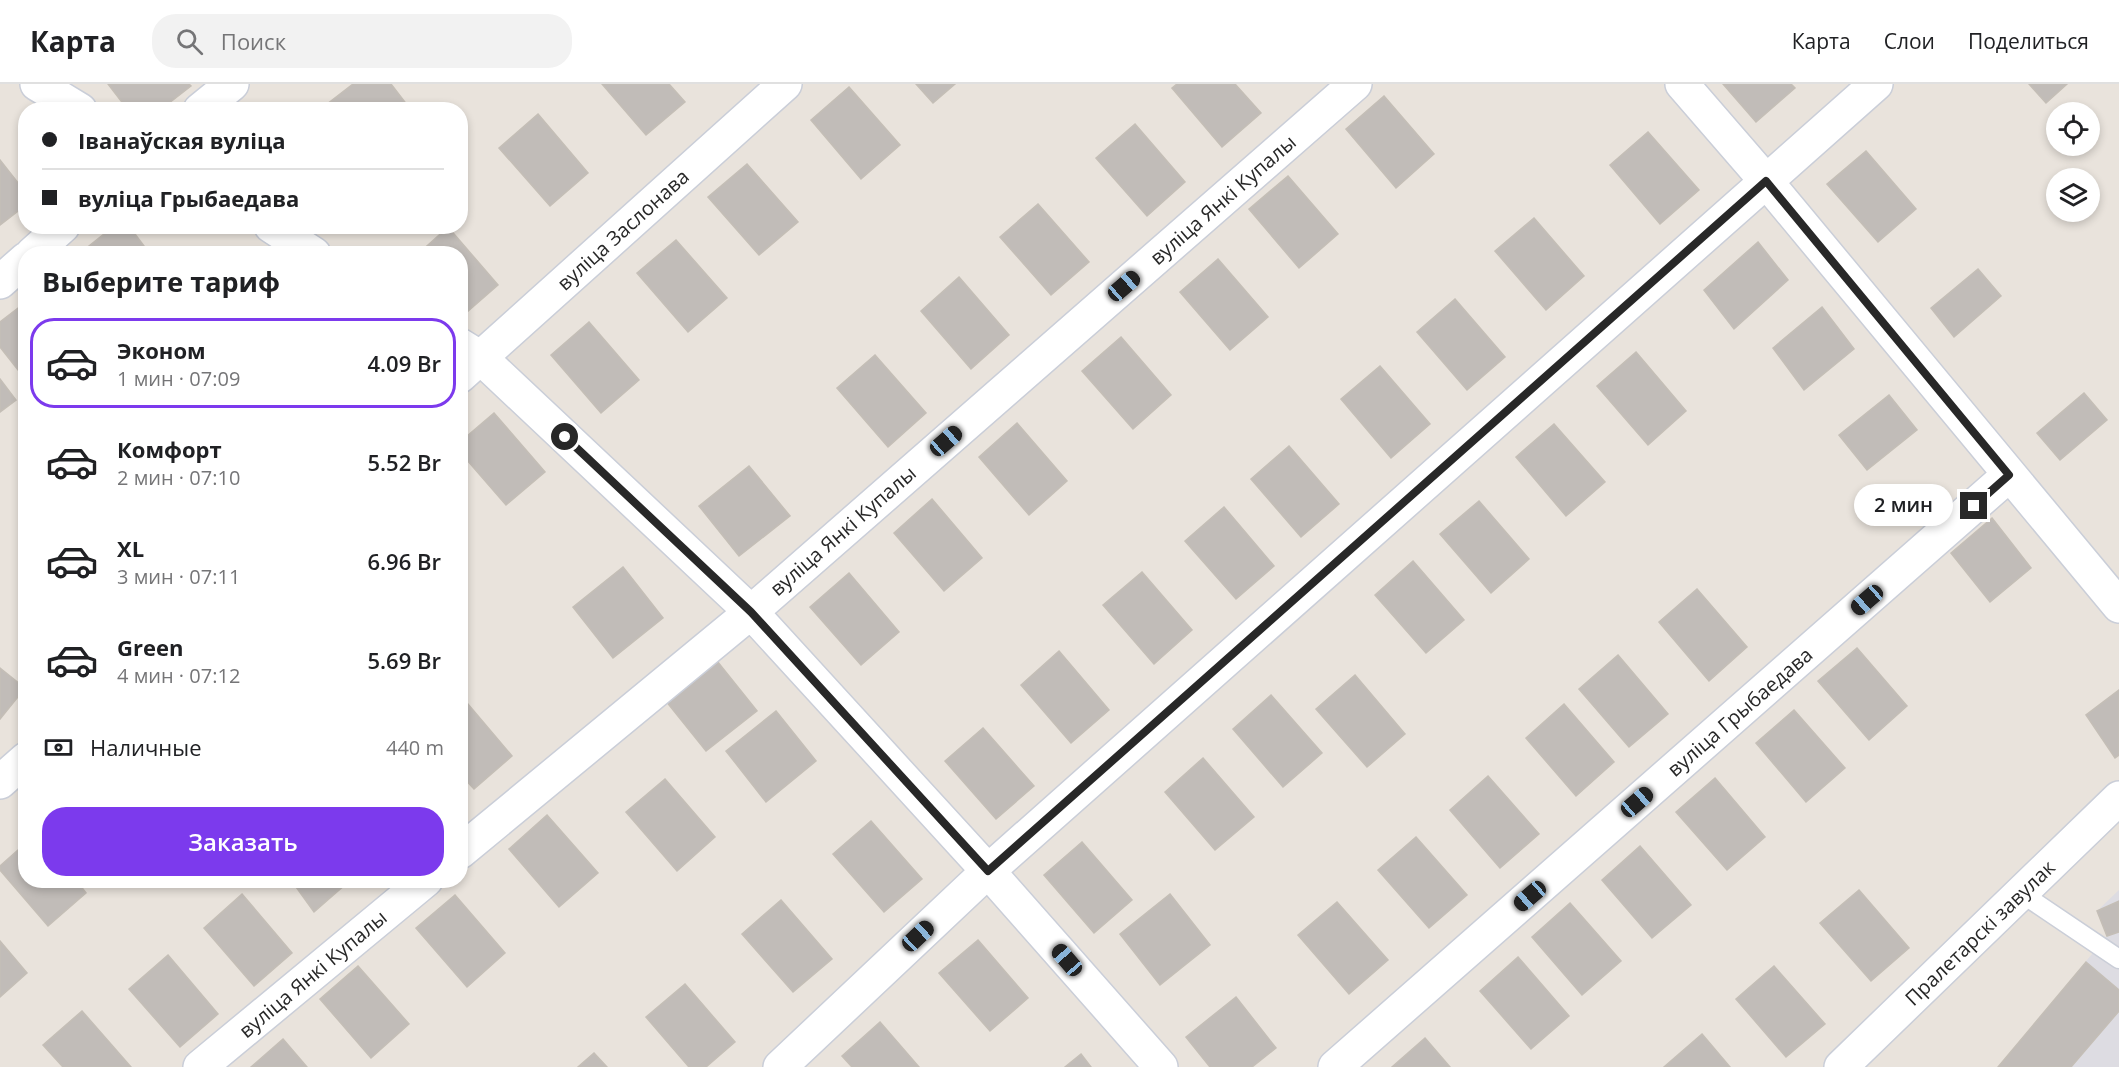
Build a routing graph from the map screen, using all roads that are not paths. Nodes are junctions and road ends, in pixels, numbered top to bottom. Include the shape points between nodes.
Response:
1 (37, 84) edge
2 (232, 84) edge
3 (785, 84) edge
4 (1355, 84) edge
5 (1682, 84) edge
6 (1876, 84) edge
7 (67, 102) edge
8 (210, 102) edge
9 (1766, 181) junction
10 (54, 234) edge
11 (283, 234) edge
12 (41, 246) edge
13 (302, 246) edge
14 (18, 266) edge
15 (0, 282) edge
16 (468, 359) edge
17 (468, 361) edge
18 (2009, 475) junction
19 (2119, 606) edge
20 (751, 612) junction
21 (18, 766) edge
22 (0, 782) edge
23 (2119, 798) edge
24 (468, 845) edge
25 (988, 871) junction
26 (416, 888) edge
27 (2021, 893) junction
28 (2119, 959) edge
29 (200, 1067) edge
30 (780, 1067) edge
31 (1161, 1067) edge
32 (1335, 1067) edge
33 (1841, 1067) edge

1 - 7 street
2 - 8 street
3 - 16 street, вуліца Заслонава
4 - 20 street, вуліца Янкі Купалы
5 - 9 street
6 - 9 street
9 - 18 street
9 - 25 street
10 - 12 street
11 - 13 street
14 - 15 street
17 - 20 street
18 - 19 street
18 - 32 street, вуліца Грыбаедава
20 - 24 street, вуліца Янкі Купалы
20 - 25 street
21 - 22 street
23 - 27 street, Пралетарскі завулак
25 - 30 street
25 - 31 street
26 - 29 street, вуліца Янкі Купалы
27 - 28 lane
27 - 33 street, Пралетарскі завулак

